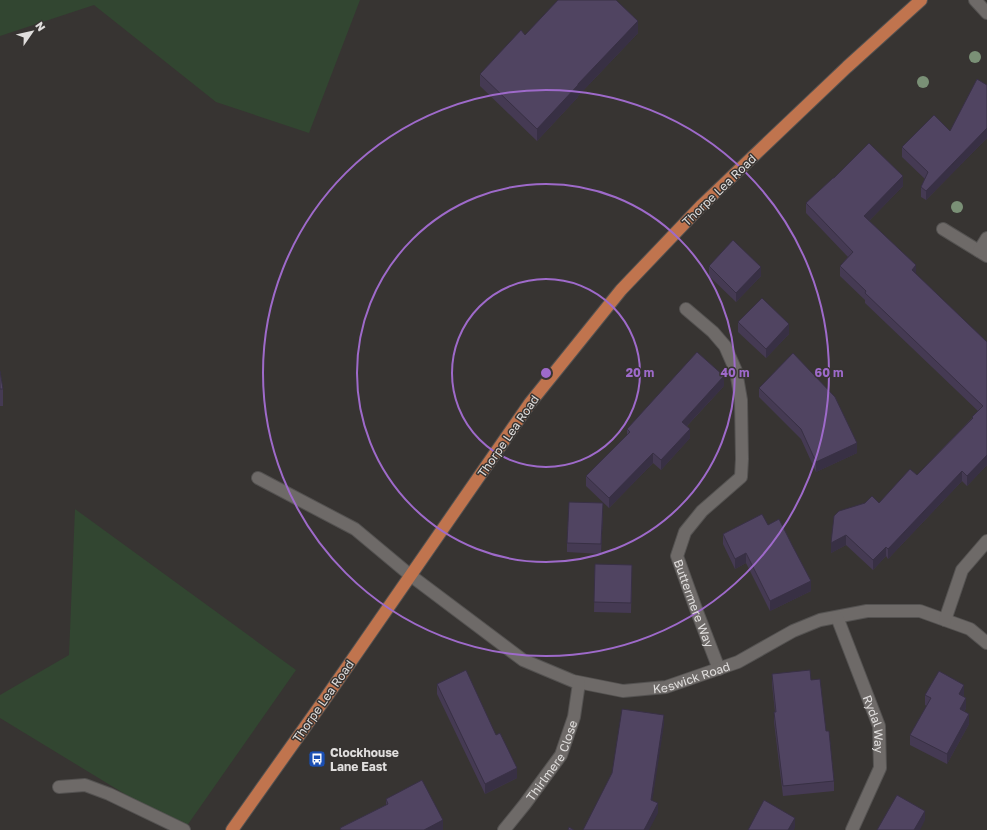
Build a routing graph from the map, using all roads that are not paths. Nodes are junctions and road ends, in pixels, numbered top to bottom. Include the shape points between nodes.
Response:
1 (921, 0) edge
2 (975, 0) edge
3 (987, 13) edge
4 (943, 229) dead end
5 (987, 238) edge
6 (983, 254) edge
7 (686, 309) dead end
8 (258, 478) dead end
9 (987, 541) edge
10 (410, 575) junction
11 (837, 617) junction
12 (945, 620) junction
13 (987, 642) edge
14 (719, 669) junction
15 (580, 683) junction
16 (59, 787) dead end
17 (184, 830) edge
18 (232, 830) edge
19 (504, 830) edge
20 (852, 830) edge

1 - 10 main road, Thorpe Lea Road via 702,205 621,290 530,403
2 - 3 street
4 - 6 street
5 - 6 street
7 - 14 street, Buttermere Way via 725,346 736,371 740,400 741,477 702,511 685,532 677,556
8 - 10 street, Keswick Road via 355,529
9 - 12 street via 962,570
10 - 15 street, Keswick Road via 522,660
10 - 18 main road, Thorpe Lea Road
11 - 12 street, Keswick Road via 867,611 920,612
11 - 14 street, Keswick Road via 820,620
11 - 20 street, Rydal Way via 879,726 880,768
12 - 13 street, Keswick Road via 970,629
14 - 15 street, Keswick Road via 666,686 624,691
15 - 19 street, Thirlmere Close via 574,717 561,755
16 - 17 street via 85,785

